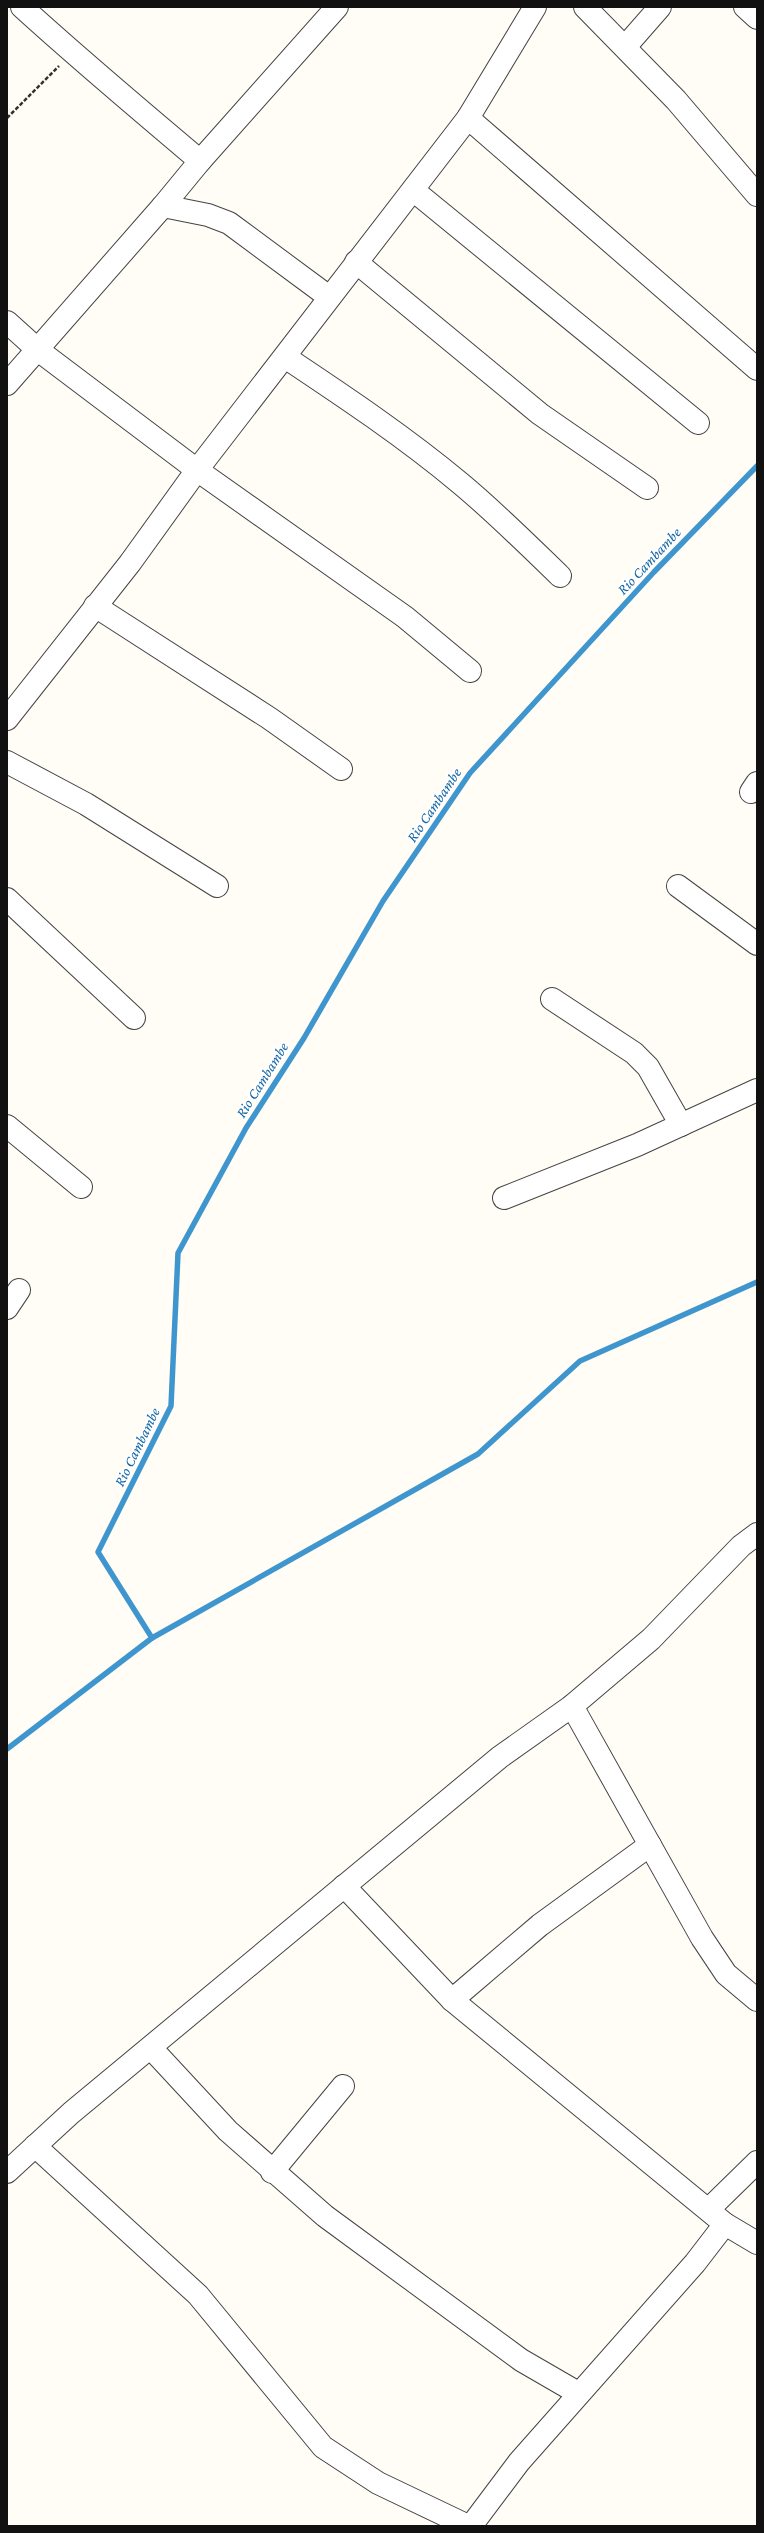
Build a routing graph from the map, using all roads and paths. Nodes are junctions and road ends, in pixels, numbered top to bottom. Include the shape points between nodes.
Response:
1 (22, 7) edge
2 (337, 7) edge
3 (535, 7) edge
4 (585, 7) edge
5 (660, 7) edge
6 (745, 7) edge
7 (757, 18) edge
8 (625, 47) junction
9 (72, 53) junction
10 (7, 118) edge
11 (468, 118) junction
12 (200, 161) junction
13 (413, 190) junction
14 (757, 195) edge
15 (163, 206) junction
16 (356, 262) junction
17 (329, 298) junction
18 (7, 322) edge
19 (38, 350) junction
20 (285, 356) junction
21 (757, 369) edge
22 (7, 384) edge
23 (698, 423) dead end
24 (197, 470) junction
25 (647, 488) dead end
26 (560, 576) dead end
27 (95, 606) junction
28 (470, 671) dead end
29 (7, 720) edge
30 (7, 762) edge
31 (341, 769) dead end
32 (217, 886) dead end
33 (678, 886) dead end
34 (7, 899) edge
35 (757, 944) edge
36 (552, 999) dead end
37 (134, 1018) dead end
38 (757, 1090) edge
39 (680, 1125) junction
40 (7, 1126) edge
41 (81, 1187) dead end
42 (504, 1198) dead end
43 (19, 1290) dead end
44 (7, 1308) edge
45 (757, 1534) edge
46 (572, 1706) junction
47 (650, 1845) junction
48 (344, 1886) junction
49 (452, 2000) junction
50 (757, 2000) edge
51 (151, 2048) junction
52 (343, 2086) dead end
53 (34, 2146) junction
54 (757, 2162) edge
55 (7, 2172) edge
56 (272, 2172) junction
57 (709, 2209) junction
58 (725, 2224) junction
59 (757, 2243) edge
60 (578, 2393) junction
61 (470, 2526) edge

1 - 9 street
2 - 12 street
3 - 11 street
4 - 8 street
5 - 8 street
6 - 7 street
8 - 14 street via 676,100
9 - 10 path
9 - 12 street
11 - 13 street
11 - 21 street
12 - 15 street
13 - 16 street
13 - 23 street
15 - 17 street via 208,215 229,223
15 - 19 street
16 - 17 street
16 - 25 street via 540,414
17 - 20 street
18 - 19 street
19 - 22 street
19 - 24 street
20 - 24 street
20 - 26 street via 384,423 460,483
24 - 27 street via 130,563
24 - 28 street via 405,617
27 - 29 street
27 - 31 street via 269,718
30 - 32 street via 86,804
33 - 35 street
34 - 37 street
36 - 39 street via 634,1053 648,1067
38 - 39 street
39 - 42 street
40 - 41 street
43 - 44 street
45 - 46 street via 741,1546 651,1639
46 - 47 street
46 - 48 street via 500,1757
47 - 49 street via 534,1929
47 - 50 street via 702,1938 726,1974
48 - 49 street
48 - 51 street
49 - 57 street
51 - 53 street
51 - 56 street via 228,2131
52 - 56 street
53 - 55 street
53 - 61 street via 198,2295 323,2447 378,2483
54 - 57 street
56 - 60 street via 325,2216 520,2360
57 - 58 street
58 - 59 street
58 - 60 street via 694,2263
60 - 61 street via 519,2462

